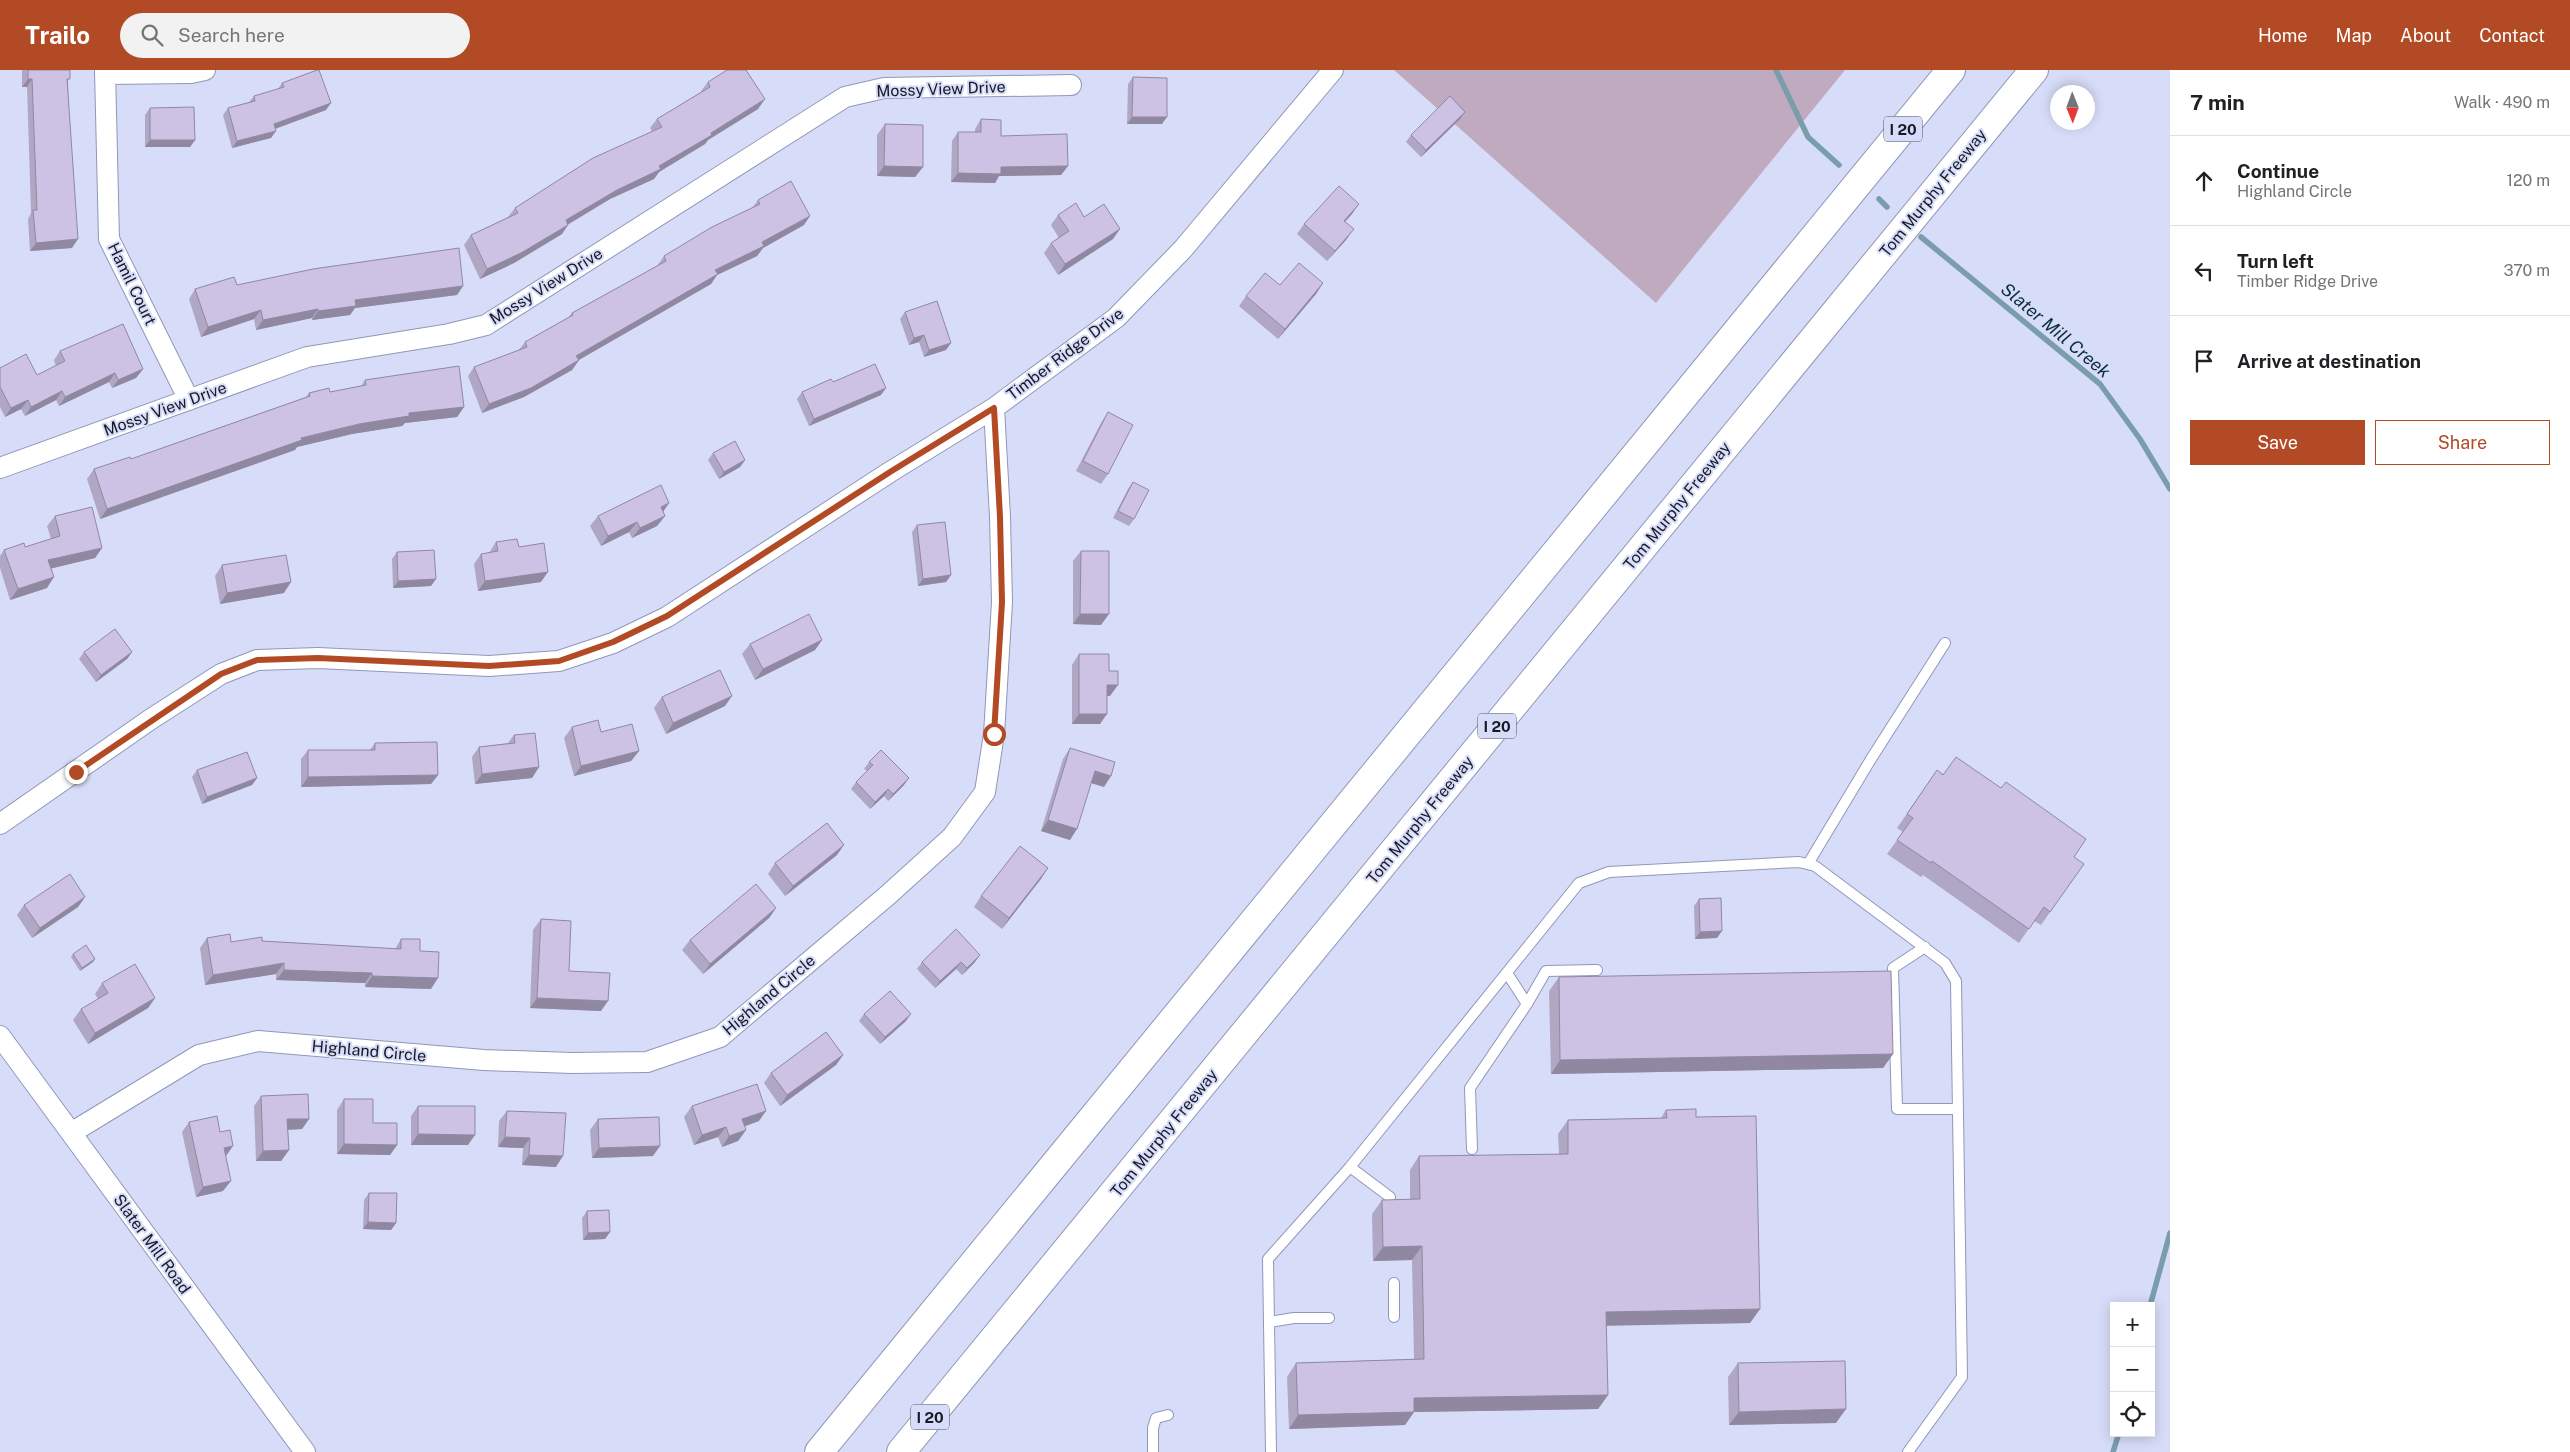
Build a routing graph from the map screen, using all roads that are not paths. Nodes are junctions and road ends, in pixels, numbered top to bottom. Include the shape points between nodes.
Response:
1 (205, 70) edge
2 (1333, 70) edge
3 (1951, 70) edge
4 (2034, 70) edge
5 (105, 72) edge
6 (1071, 85) dead end
7 (189, 400) junction
8 (994, 408) junction
9 (0, 468) edge
10 (1945, 643) dead end
11 (0, 824) edge
12 (1808, 864) junction
13 (1925, 947) junction
14 (1596, 970) dead end
15 (1507, 973) junction
16 (1527, 1004) junction
17 (0, 1036) edge
18 (1958, 1109) junction
19 (71, 1133) junction
20 (1472, 1149) dead end
21 (1350, 1167) junction
22 (1390, 1197) dead end
23 (1394, 1283) dead end
24 (1394, 1316) dead end
25 (1328, 1318) dead end
26 (1269, 1322) junction
27 (959, 1381) junction
28 (1168, 1415) dead end
29 (305, 1452) edge
30 (819, 1452) edge
31 (901, 1452) edge
32 (910, 1452) edge
33 (1153, 1452) edge
34 (1271, 1452) edge
35 (1908, 1452) edge

1 - 5 street via 191,73
2 - 8 street, Timber Ridge Drive via 1183,250 1116,318
3 - 30 highway, I 20
4 - 27 highway, Tom Murphy Freeway / I 20
5 - 7 street, Hamil Court via 109,239
6 - 7 street, Mossy View Drive via 884,88 845,98 486,325 307,357
7 - 9 street, Mossy View Drive
8 - 11 street, Timber Ridge Drive via 667,616 613,642 559,661 489,666 318,658 257,660 221,674
8 - 19 street, Highland Circle via 1002,602 994,734 985,792 952,837 720,1037 647,1062 572,1063 484,1060 258,1041 198,1055
10 - 12 lane
12 - 13 lane
12 - 15 lane via 1609,872 1579,883
13 - 18 lane via 1945,963 1956,981
13 - 18 lane via 1893,968 1896,1110
14 - 16 lane via 1546,970
15 - 16 lane
15 - 21 lane
16 - 20 lane via 1470,1088
17 - 19 street, Slater Mill Road
18 - 35 lane via 1962,1377
19 - 29 street, Slater Mill Road
21 - 22 lane
21 - 26 lane via 1268,1259
23 - 24 lane
25 - 26 lane
26 - 34 lane
27 - 31 highway, Tom Murphy Freeway / I 20
27 - 32 highway
28 - 33 lane via 1156,1418 1152,1428

